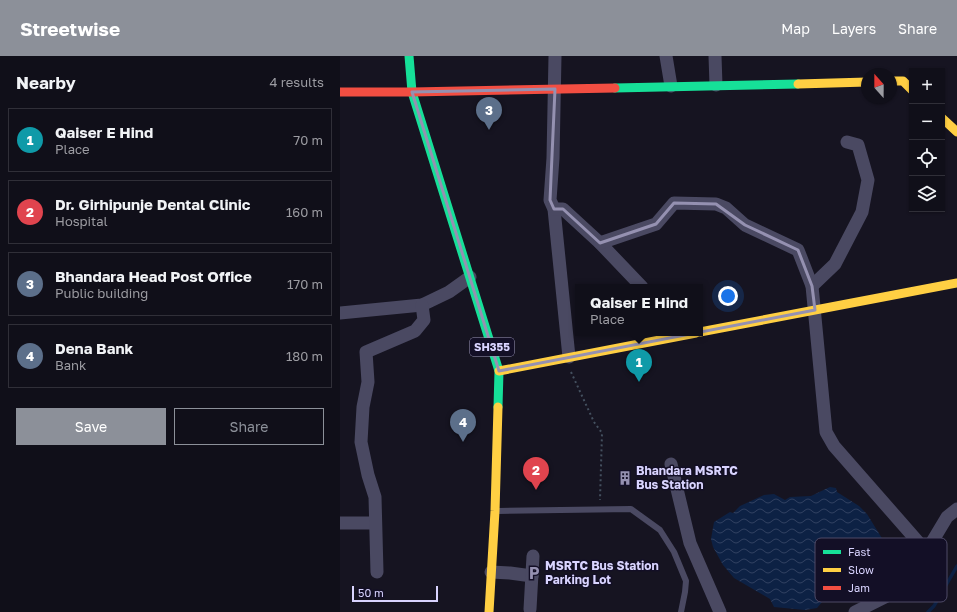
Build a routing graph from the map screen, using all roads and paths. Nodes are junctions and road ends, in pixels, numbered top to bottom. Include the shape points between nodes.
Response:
1 (409, 56) edge
2 (555, 56) edge
3 (666, 56) edge
4 (715, 56) edge
5 (897, 81) edge
6 (861, 82) edge
7 (716, 85) junction
8 (671, 86) junction
9 (909, 87) edge
10 (555, 89) junction
11 (340, 92) edge
12 (412, 92) junction
13 (945, 121) edge
14 (957, 132) edge
15 (847, 142) dead end
16 (554, 209) junction
17 (600, 243) junction
18 (470, 277) junction
19 (957, 283) edge
20 (639, 284) edge
21 (812, 286) junction
22 (422, 305) junction
23 (815, 310) junction
24 (340, 313) edge
25 (703, 331) edge
26 (670, 336) edge
27 (569, 357) junction
28 (499, 371) junction
29 (671, 464) dead end
30 (600, 509) junction
31 (957, 509) edge
32 (495, 511) junction
33 (340, 523) edge
34 (375, 523) junction
35 (915, 538) edge
36 (934, 538) edge
37 (533, 556) dead end
38 (377, 572) dead end
39 (492, 572) junction
40 (532, 576) junction
41 (875, 602) edge
42 (530, 609) dead end
43 (489, 612) edge
44 (681, 612) edge
45 (720, 612) edge
46 (855, 612) edge

1 - 12 main road, SH355
2 - 10 street
3 - 8 street
4 - 7 street
5 - 9 main road via 903,81
6 - 7 main road
7 - 8 main road
8 - 10 main road
10 - 12 main road
10 - 16 street via 550,200
11 - 12 main road
12 - 18 main road, SH355
13 - 14 main road
15 - 21 street via 858,145 868,180 862,212 835,264
16 - 17 street via 563,209
16 - 27 street
17 - 20 street
17 - 21 street via 656,224 674,203 716,204 726,208 745,225 798,250
18 - 22 street via 449,292
18 - 28 main road, SH355
19 - 23 main road
21 - 23 street
22 - 24 street
22 - 34 street via 424,320 415,331 366,352 368,382 363,407 361,442 375,497
23 - 25 main road
23 - 35 street via 826,432 834,446
26 - 27 main road
27 - 28 main road
27 - 30 path via 570,371 594,422 602,433
28 - 32 main road, SH355
29 - 45 street via 690,543
30 - 32 lane
30 - 44 lane via 631,509 660,530 674,552 686,581
31 - 36 street via 947,517
32 - 39 main road, SH355
33 - 34 street
34 - 38 street
37 - 40 street
39 - 40 street
39 - 43 main road, SH355
40 - 42 street
41 - 46 street

